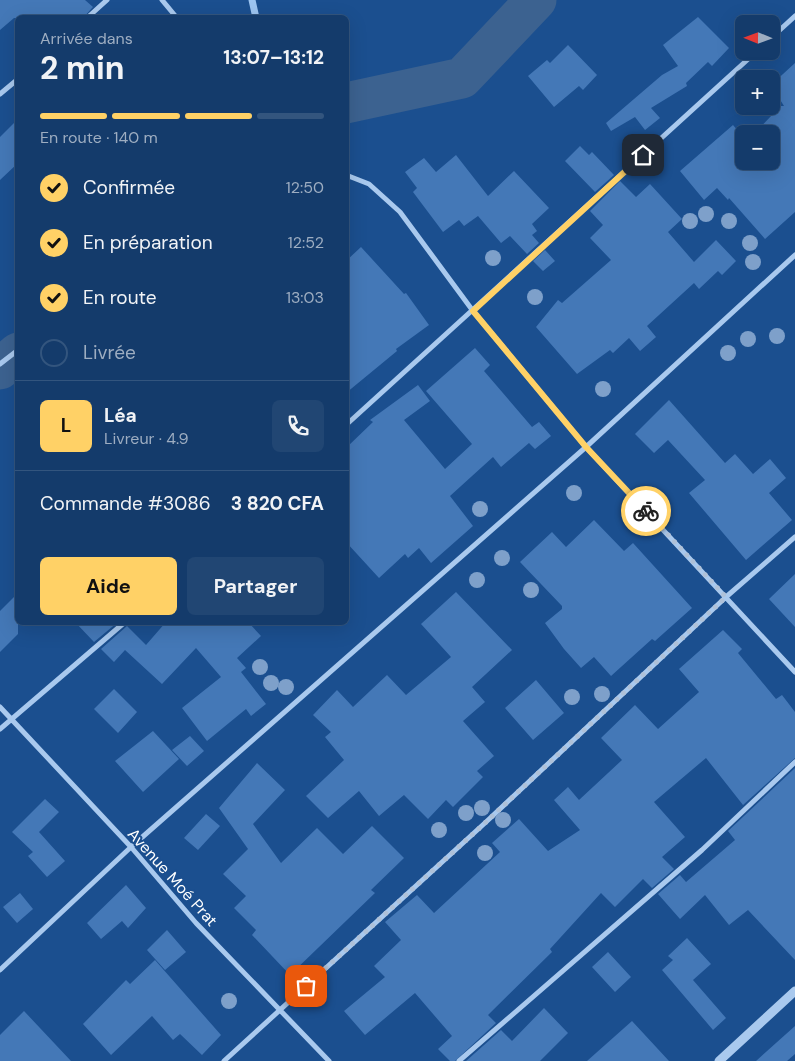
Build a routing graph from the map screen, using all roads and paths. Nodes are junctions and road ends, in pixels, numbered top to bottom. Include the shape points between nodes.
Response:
1 (108, 0) edge
2 (162, 0) edge
3 (91, 15) edge
4 (174, 15) edge
5 (795, 16) edge
6 (780, 30) edge
7 (746, 60) edge
8 (15, 82) edge
9 (0, 94) edge
10 (349, 176) edge
11 (795, 255) edge
12 (473, 311) junction
13 (15, 352) edge
14 (0, 364) edge
15 (349, 422) edge
16 (586, 447) junction
17 (795, 537) edge
18 (726, 597) junction
19 (121, 625) edge
20 (795, 672) edge
21 (0, 707) edge
22 (11, 719) junction
23 (0, 729) edge
24 (795, 762) edge
25 (131, 847) junction
26 (0, 970) edge
27 (795, 991) edge
28 (279, 1011) junction
29 (224, 1061) edge
30 (329, 1061) edge
31 (459, 1061) edge
32 (719, 1061) edge

1 - 3 street
2 - 4 street
5 - 6 street
7 - 12 street
8 - 9 street
10 - 12 street via 369,184 400,212
11 - 16 street
12 - 15 street
12 - 16 street
13 - 14 street
16 - 18 street
16 - 25 street
17 - 18 street
18 - 20 street
18 - 28 street
19 - 22 street
21 - 22 street, Avenue Moé Prat
22 - 23 street
22 - 25 street, Avenue Moé Prat
24 - 31 street via 702,850
25 - 26 street
25 - 28 street, Avenue Moé Prat via 196,923
27 - 32 street
28 - 29 street
28 - 30 street, Avenue Moé Prat

